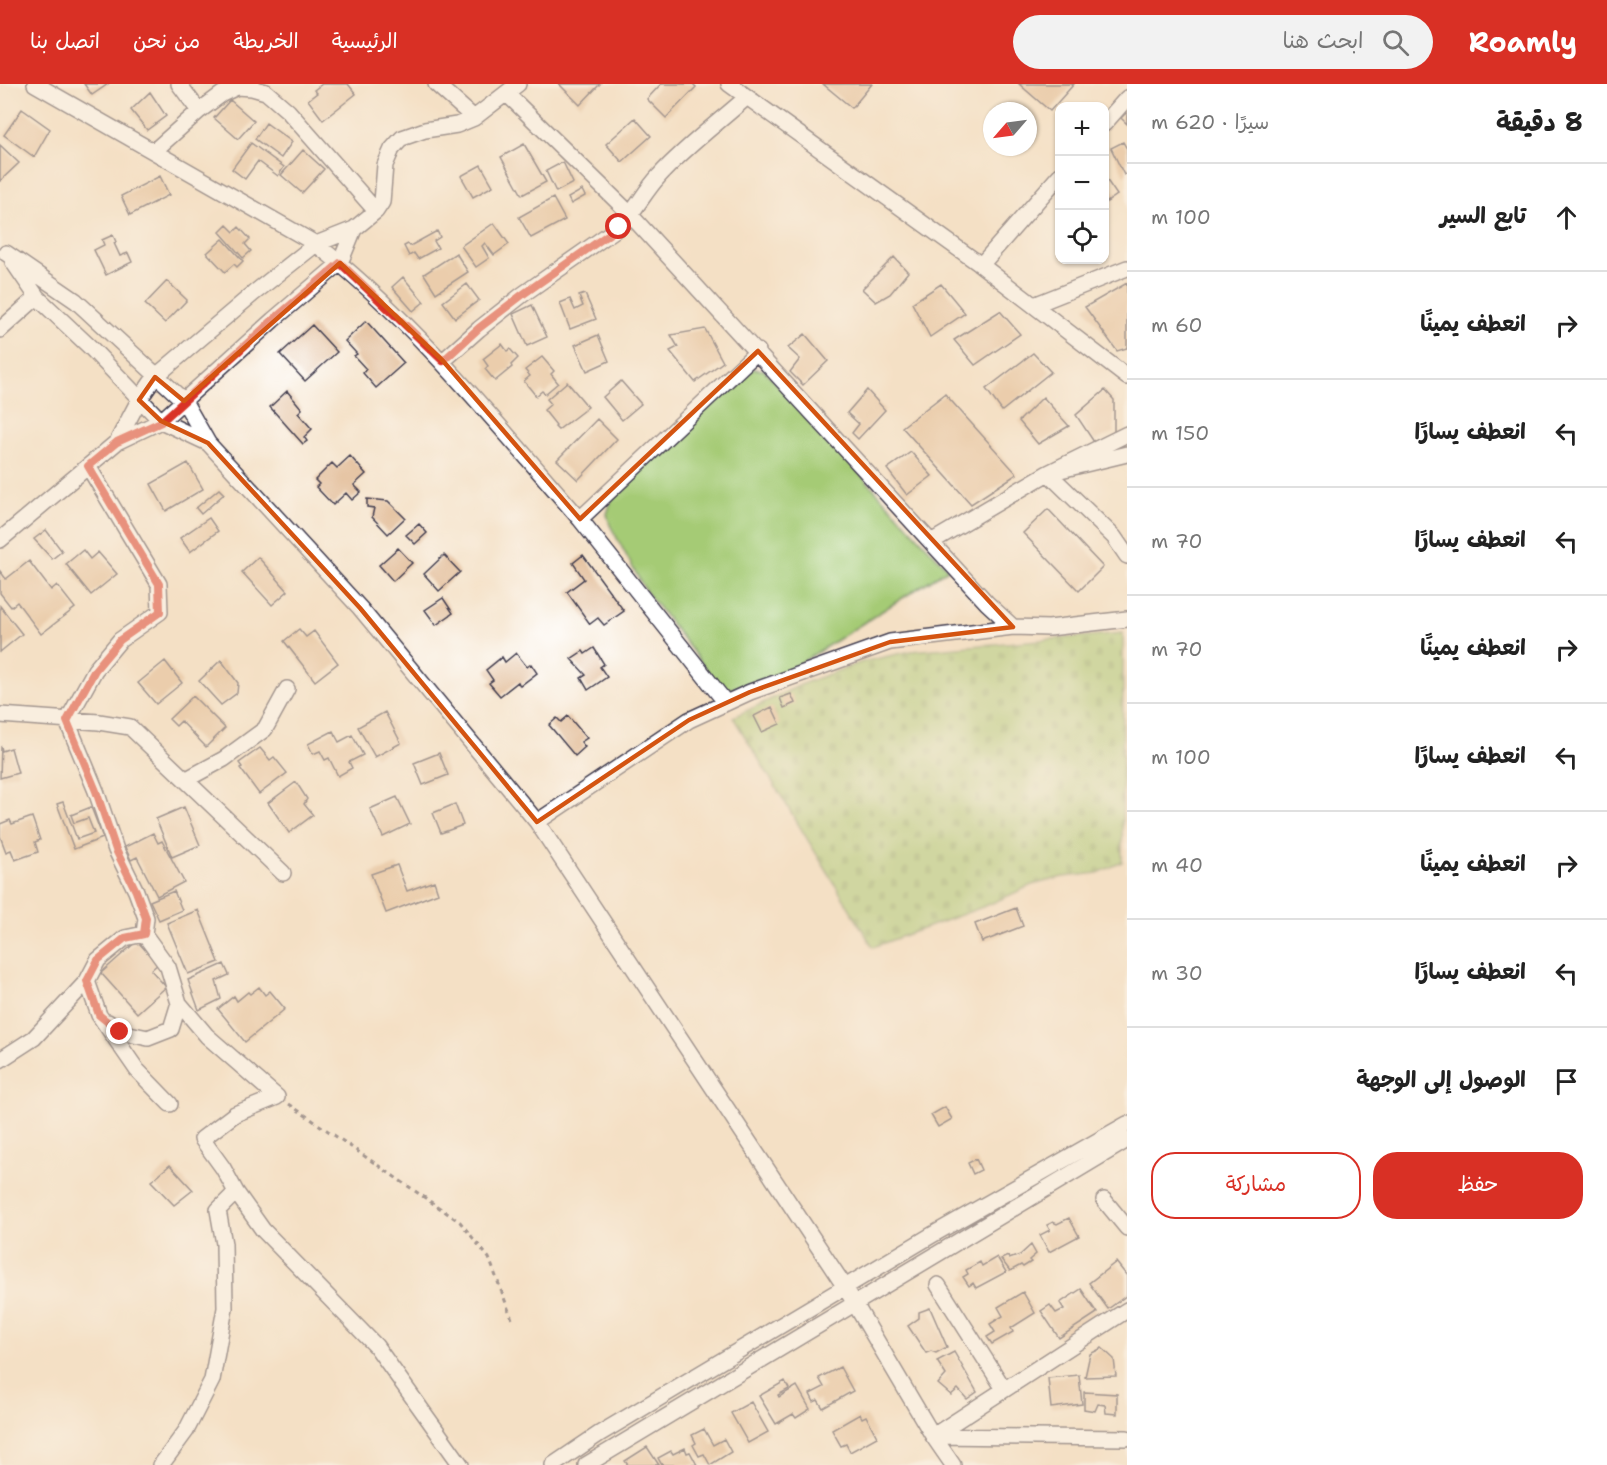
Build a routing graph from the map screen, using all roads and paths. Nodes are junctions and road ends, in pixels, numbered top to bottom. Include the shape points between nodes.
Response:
1 (35, 84) edge
2 (179, 84) edge
3 (436, 84) edge
4 (729, 84) edge
5 (264, 88) edge
6 (513, 89) edge
7 (747, 97) junction
8 (1127, 98) edge
9 (199, 111) junction
10 (474, 118) junction
11 (1109, 118) edge
12 (154, 151) junction
13 (1055, 180) edge
14 (376, 211) junction
15 (631, 216) junction
16 (354, 228) junction
17 (316, 244) junction
18 (3, 249) edge
19 (340, 263) junction
20 (981, 265) junction
21 (1127, 268) edge
22 (37, 297) junction
23 (1034, 305) junction
24 (0, 330) edge
25 (758, 351) junction
26 (443, 361) junction
27 (155, 376) junction
28 (1127, 377) edge
29 (139, 400) junction
30 (183, 401) junction
31 (161, 422) junction
32 (1127, 434) edge
33 (117, 442) junction
34 (208, 442) junction
35 (1127, 454) edge
36 (88, 466) junction
37 (1048, 473) junction
38 (580, 519) junction
39 (0, 540) edge
40 (932, 542) junction
41 (1127, 556) edge
42 (1127, 619) edge
43 (1013, 627) junction
44 (287, 689) dead end
45 (726, 703) junction
46 (0, 715) edge
47 (67, 721) junction
48 (187, 779) junction
49 (537, 822) junction
50 (283, 873) dead end
51 (144, 934) junction
52 (87, 981) junction
53 (179, 1003) junction
54 (99, 1015) junction
55 (0, 1060) edge
56 (277, 1096) junction
57 (170, 1104) dead end
58 (1127, 1124) edge
59 (1127, 1140) edge
60 (236, 1192) junction
61 (1104, 1200) dead end
62 (1127, 1228) edge
63 (938, 1285) dead end
64 (844, 1287) junction
65 (854, 1303) junction
66 (1127, 1310) edge
67 (512, 1319) dead end
68 (1004, 1389) junction
69 (933, 1436) junction
70 (1127, 1438) edge
71 (162, 1465) edge
72 (461, 1465) edge
73 (553, 1465) edge
74 (586, 1465) edge
75 (952, 1465) edge

1 - 12 street
2 - 9 street
3 - 10 street
4 - 7 street
5 - 9 street via 237,87
5 - 14 street
6 - 10 street
6 - 15 street
7 - 15 street via 660,174
7 - 20 street
8 - 11 street
9 - 12 street
10 - 14 street via 402,138 385,165 382,202
12 - 17 street
13 - 20 street
14 - 16 street
15 - 25 street
15 - 26 street via 479,328
16 - 17 street
16 - 19 street
17 - 19 street
17 - 27 street
18 - 22 street
18 - 27 street via 76,302
19 - 26 street
19 - 30 street
20 - 23 street
21 - 23 street
22 - 24 street
22 - 29 street
23 - 28 street
25 - 38 street
25 - 40 street
26 - 38 street
27 - 29 street
27 - 30 street
29 - 31 street
29 - 33 street
30 - 31 street
30 - 34 street
31 - 33 street
31 - 34 street
32 - 37 street
33 - 36 street
34 - 49 street via 360,608
35 - 37 street
36 - 39 street
36 - 47 street via 159,584 160,612 120,640 95,670
37 - 40 street
37 - 41 street via 1114,537
38 - 45 street
40 - 43 street
42 - 43 street via 1048,628
43 - 45 street via 890,642
44 - 48 street via 265,729 224,759
45 - 49 street via 688,720
46 - 47 street
47 - 48 street via 130,728
47 - 51 street via 146,918
48 - 50 street
49 - 64 street
51 - 52 street via 125,938 98,960
51 - 53 street via 168,967
52 - 54 street
52 - 55 street via 34,1038
53 - 54 street via 171,1029 148,1038 120,1032
53 - 56 street via 207,1036
54 - 57 street via 137,1070
56 - 60 street via 235,1114 202,1139
56 - 67 path via 460,1222 489,1258
58 - 64 street
59 - 65 street
60 - 71 street via 218,1210 224,1244 225,1308 212,1380 186,1431
60 - 72 street via 263,1230 376,1346
61 - 62 street
63 - 68 street
64 - 65 street
64 - 73 street
65 - 69 street
65 - 74 street
66 - 68 street
68 - 69 street
69 - 70 street
69 - 75 street

